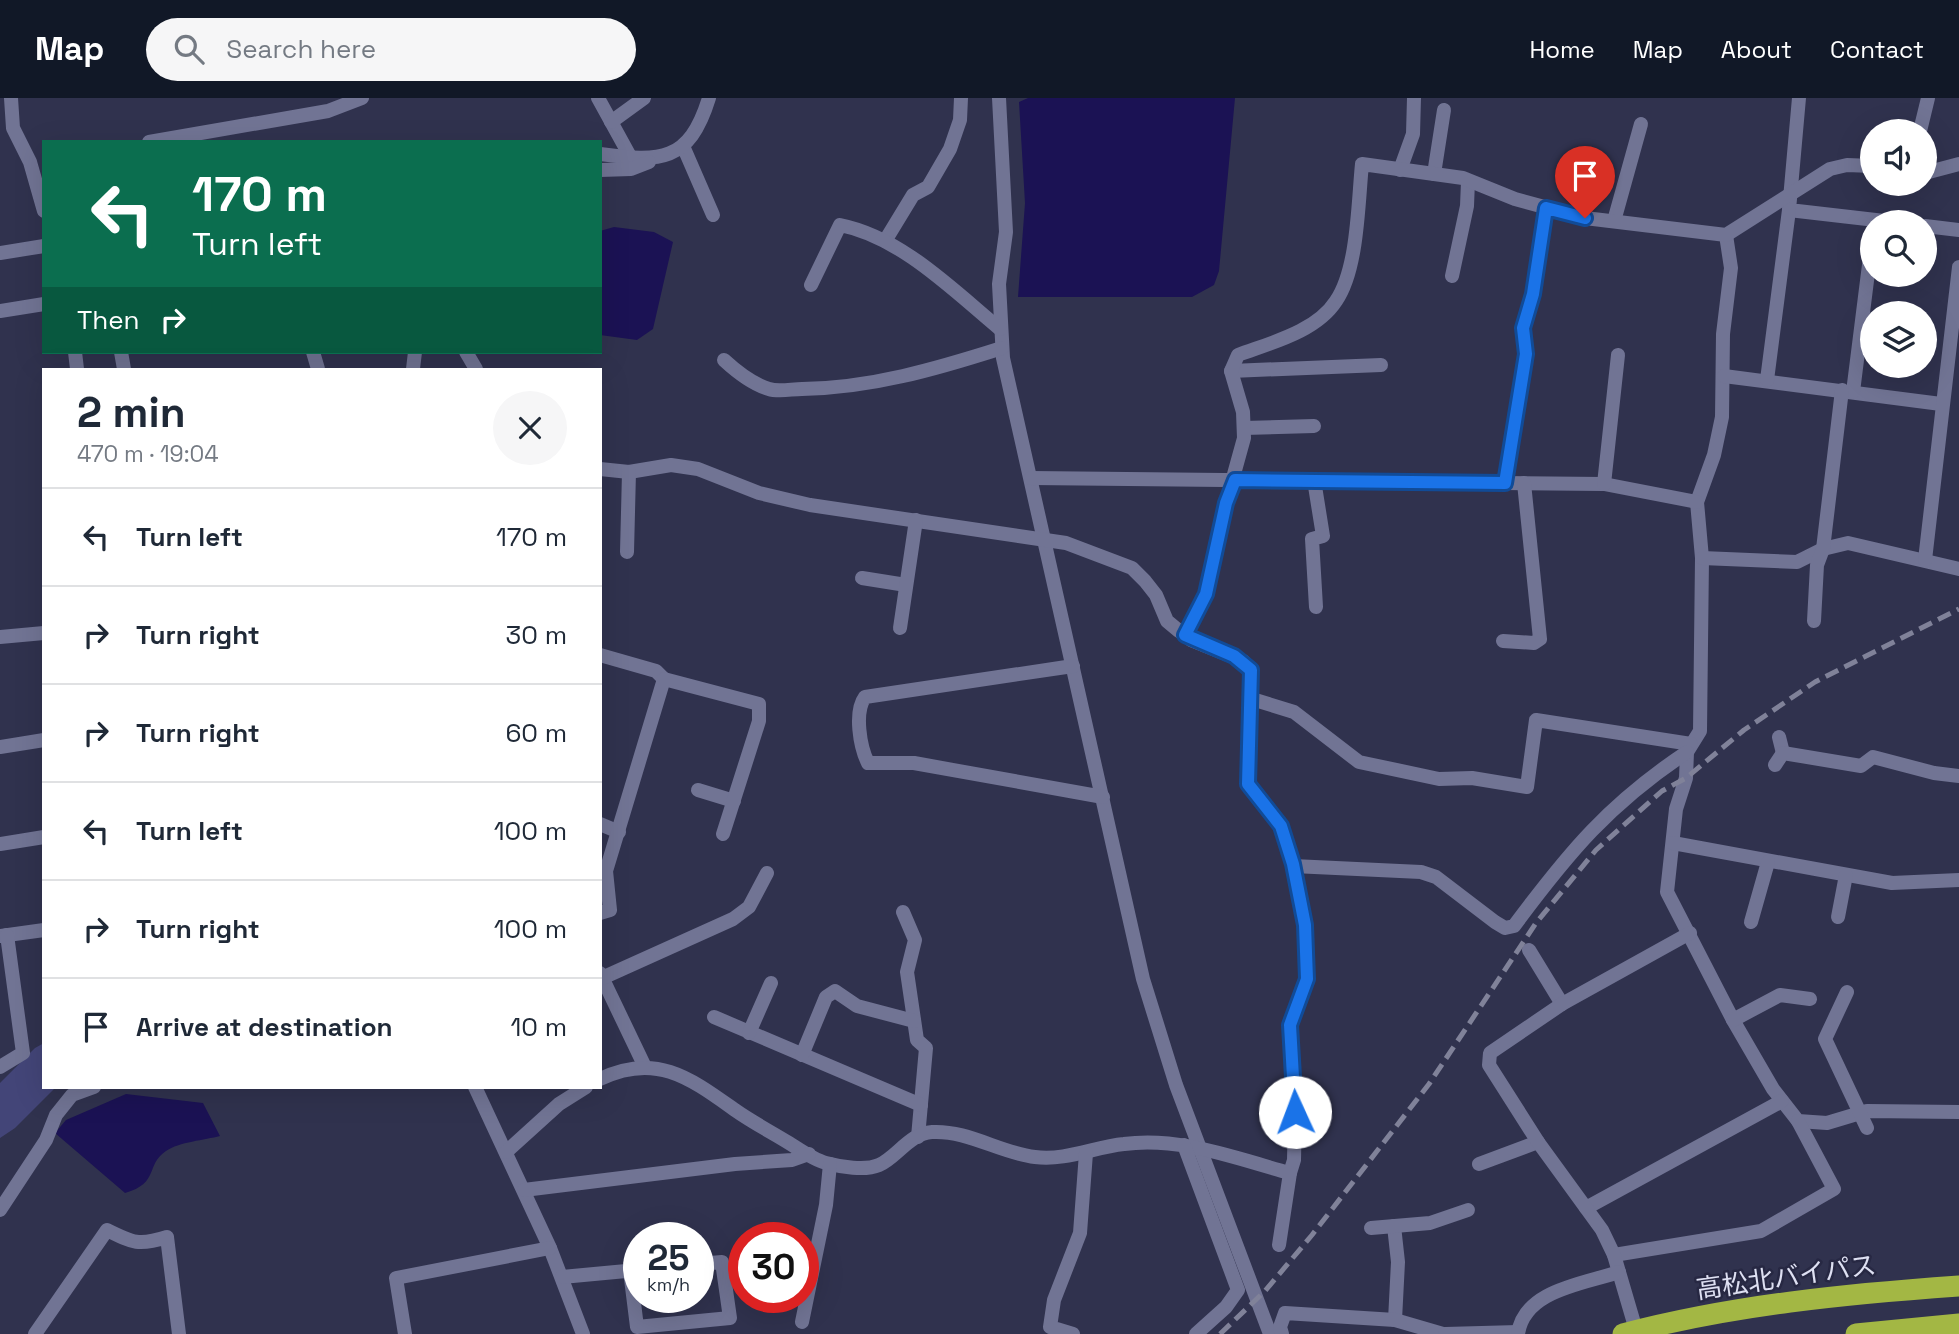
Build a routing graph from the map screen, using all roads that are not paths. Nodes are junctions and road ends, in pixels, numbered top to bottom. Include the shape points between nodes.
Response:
1 (362, 98) edge
2 (598, 98) edge
3 (644, 98) edge
4 (709, 98) edge
5 (961, 98) edge
6 (999, 98) edge
7 (1414, 98) edge
8 (1799, 98) edge
9 (1928, 98) edge
10 (7, 102) edge
11 (1444, 110) dead end
12 (1923, 119) edge
13 (611, 122) junction
14 (1641, 124) dead end
15 (161, 140) edge
16 (683, 146) junction
17 (602, 154) edge
18 (631, 158) junction
19 (657, 159) junction
20 (37, 161) edge
21 (1959, 164) edge
22 (1860, 166) edge
23 (602, 170) edge
24 (1401, 170) junction
25 (1937, 170) edge
26 (1434, 174) junction
27 (1468, 181) junction
28 (42, 197) edge
29 (1790, 203) junction
30 (1546, 208) junction
31 (713, 215) dead end
32 (1860, 218) edge
33 (1614, 221) junction
34 (1937, 227) edge
35 (1959, 230) edge
36 (1726, 235) junction
37 (885, 241) junction
38 (42, 246) edge
39 (0, 253) edge
40 (1959, 267) edge
41 (1452, 276) dead end
42 (811, 285) dead end
43 (1864, 287) edge
44 (42, 304) edge
45 (0, 311) edge
46 (1000, 329) junction
47 (1002, 348) junction
48 (1618, 355) dead end
49 (724, 360) dead end
50 (1381, 365) dead end
51 (1231, 371) junction
52 (1724, 376) junction
53 (1767, 380) junction
54 (1847, 391) junction
55 (1941, 404) junction
56 (1314, 426) dead end
57 (1244, 428) junction
58 (602, 470) edge
59 (629, 472) junction
60 (1031, 478) junction
61 (1235, 480) junction
62 (1314, 481) junction
63 (1524, 482) junction
64 (1505, 483) junction
65 (1605, 484) junction
66 (1697, 502) junction
67 (916, 520) junction
68 (1045, 539) junction
69 (1823, 549) junction
70 (627, 552) dead end
71 (1702, 558) junction
72 (1925, 560) junction
73 (1959, 569) edge
74 (862, 578) dead end
75 (906, 585) junction
76 (1316, 607) dead end
77 (1814, 621) dead end
78 (900, 628) dead end
79 (42, 633) edge
80 (1185, 635) junction
81 (0, 637) edge
82 (1503, 641) dead end
83 (602, 656) edge
84 (1073, 666) junction
85 (663, 680) junction
86 (1252, 699) junction
87 (1779, 737) dead end
88 (42, 740) edge
89 (0, 747) edge
90 (1689, 748) junction
91 (1959, 775) edge
92 (698, 790) dead end
93 (1102, 797) junction
94 (734, 801) junction
95 (602, 825) edge
96 (618, 832) junction
97 (723, 834) dead end
98 (42, 837) edge
99 (1673, 843) junction
100 (0, 844) edge
101 (1769, 862) junction
102 (1293, 866) junction
103 (767, 873) dead end
104 (1846, 875) junction
105 (1959, 880) edge
106 (903, 912) dead end
107 (602, 913) edge
108 (1838, 917) dead end
109 (1751, 922) dead end
110 (42, 930) edge
111 (1690, 933) junction
112 (4, 936) edge
113 (1529, 950) dead end
114 (602, 975) edge
115 (602, 977) edge
116 (771, 983) dead end
117 (1847, 992) dead end
118 (1810, 999) dead end
119 (1562, 1004) junction
120 (713, 1017) dead end
121 (1733, 1020) junction
122 (914, 1021) junction
123 (749, 1032) junction
124 (802, 1055) junction
125 (0, 1067) edge
126 (645, 1067) junction
127 (602, 1078) edge
128 (88, 1089) edge
129 (476, 1089) edge
130 (583, 1089) edge
131 (1782, 1101) junction
132 (921, 1105) junction
133 (1959, 1112) edge
134 (1859, 1113) junction
135 (1798, 1121) junction
136 (1867, 1128) dead end
137 (918, 1137) junction
138 (1538, 1142) junction
139 (1184, 1146) junction
140 (1201, 1150) junction
141 (506, 1152) junction
142 (1086, 1153) junction
143 (810, 1154) junction
144 (830, 1164) junction
145 (1479, 1164) dead end
146 (1290, 1173) junction
147 (524, 1190) junction
148 (1586, 1208) junction
149 (0, 1210) edge
150 (1468, 1210) dead end
151 (1394, 1226) junction
152 (1371, 1228) dead end
153 (1279, 1245) dead end
154 (550, 1248) junction
155 (1614, 1255) junction
156 (714, 1263) edge
157 (623, 1271) edge
158 (1619, 1272) junction
159 (562, 1277) junction
160 (1959, 1286) edge
161 (637, 1313) edge
162 (1395, 1320) junction
163 (802, 1322) dead end
164 (1959, 1324) edge
165 (1630, 1332) edge
166 (1518, 1333) edge
167 (35, 1334) edge
168 (179, 1334) edge
169 (405, 1334) edge
170 (583, 1334) edge
171 (1073, 1334) edge
172 (1196, 1334) edge
173 (1270, 1334) edge
174 (1282, 1334) edge
175 (1444, 1334) edge
176 (1856, 1334) edge

1 - 15 street via 328,111
2 - 13 street
3 - 13 street
4 - 16 street
5 - 37 street via 960,120 950,149 928,187 913,195
6 - 46 street via 1006,232 999,284
7 - 24 street via 1413,134
8 - 29 street
9 - 12 street
10 - 20 street via 13,128
11 - 26 street
13 - 18 street
14 - 33 street
16 - 19 street
16 - 31 street
17 - 18 street
18 - 19 street
19 - 23 street via 631,169
20 - 28 street
21 - 25 street
22 - 29 street via 1830,169
24 - 26 street
24 - 51 street via 1362,164 1348,270 1336,303 1289,336 1238,355
26 - 27 street
27 - 30 street
27 - 41 street
29 - 32 street
29 - 36 street
29 - 53 street
30 - 33 street
30 - 64 street via 1523,328 1526,354
33 - 36 street
34 - 35 street
36 - 52 street via 1731,268 1723,334
37 - 42 street via 840,225
37 - 46 street via 942,280
38 - 39 street
40 - 55 street
43 - 54 street
44 - 45 street
46 - 47 street
47 - 49 street via 931,370 816,389 771,390
47 - 60 street
48 - 65 street
50 - 51 street
51 - 57 street
52 - 53 street
52 - 66 street via 1719,434
53 - 54 street
54 - 55 street
54 - 69 street
55 - 72 street
56 - 57 street
57 - 61 street
58 - 59 street
59 - 67 street via 671,465 698,469 759,494
59 - 70 street
60 - 61 street
60 - 68 street
61 - 62 street
61 - 80 street via 1206,594
62 - 64 street
62 - 76 street via 1322,536 1312,539
63 - 64 street
63 - 65 street
63 - 82 street via 1540,639 1534,643
65 - 66 street
66 - 71 street
67 - 68 street
67 - 75 street
68 - 80 street via 1132,568 1156,595 1167,621
68 - 84 street
69 - 71 street via 1797,562
69 - 72 street via 1849,543
69 - 77 street via 1817,565
71 - 90 street via 1700,732
72 - 73 street
74 - 75 street
75 - 78 street
79 - 81 street
80 - 86 street via 1243,661 1251,670
83 - 85 street via 656,671
84 - 93 street
84 - 93 street via 865,697 859,705 862,752 867,763 914,763
85 - 94 street via 759,704 759,721
85 - 96 street
86 - 90 street via 1294,712 1359,762 1439,779 1472,778 1527,787 1536,720
86 - 102 street via 1248,784 1281,826
87 - 91 street via 1779,759 1861,766 1873,757
88 - 89 street
90 - 99 street
90 - 102 street via 1610,809 1566,856 1514,926 1506,928 1436,877 1421,872
92 - 94 street
93 - 140 street via 1143,979
94 - 97 street
95 - 96 street
96 - 107 street via 606,871 610,910
98 - 100 street
99 - 101 street
99 - 111 street via 1667,892
101 - 104 street
101 - 109 street
102 - 146 street via 1305,925 1307,979 1290,1025 1295,1112
103 - 114 street via 749,906 733,919
104 - 105 street via 1892,883
104 - 108 street
106 - 122 street via 915,940 907,972
110 - 112 street
111 - 119 street
111 - 121 street
112 - 125 street via 23,1053
113 - 119 street
115 - 126 street
116 - 123 street
117 - 134 street via 1825,1039
118 - 121 street via 1780,995
119 - 138 street via 1490,1053 1489,1065
120 - 123 street
121 - 131 street
122 - 124 street via 857,1006 835,991 826,997
122 - 132 street via 917,1040 926,1048
123 - 124 street
124 - 132 street
126 - 127 street
126 - 143 street via 685,1077
128 - 149 street via 72,1095 56,1115 46,1140
129 - 141 street
130 - 141 street via 559,1104
131 - 135 street
131 - 148 street
132 - 137 street
133 - 134 street via 1898,1109
134 - 135 street via 1827,1123
134 - 136 street
135 - 155 street via 1834,1189 1761,1231
137 - 142 street via 929,1132 956,1133 1035,1157
137 - 144 street via 880,1165
138 - 145 street
138 - 148 street
139 - 140 street
139 - 142 street via 1124,1144
139 - 172 street via 1238,1290
140 - 146 street
140 - 173 street
141 - 147 street
142 - 171 street via 1080,1233 1054,1300 1050,1327
143 - 144 street
143 - 147 street via 792,1160
144 - 163 street
146 - 153 street
147 - 154 street
148 - 155 street
150 - 151 street via 1430,1223
151 - 152 street
151 - 162 street via 1398,1262
154 - 159 street
154 - 169 street via 396,1278
155 - 158 street
156 - 161 street via 722,1262 730,1318 637,1327
157 - 159 street
158 - 165 street
158 - 166 street via 1540,1299 1525,1313
159 - 170 street
160 - 165 highway, 高松北バイパス via 1796,1301
162 - 174 street via 1285,1313
162 - 175 street
164 - 176 highway
166 - 175 street
167 - 168 street via 107,1230 133,1243 167,1237

